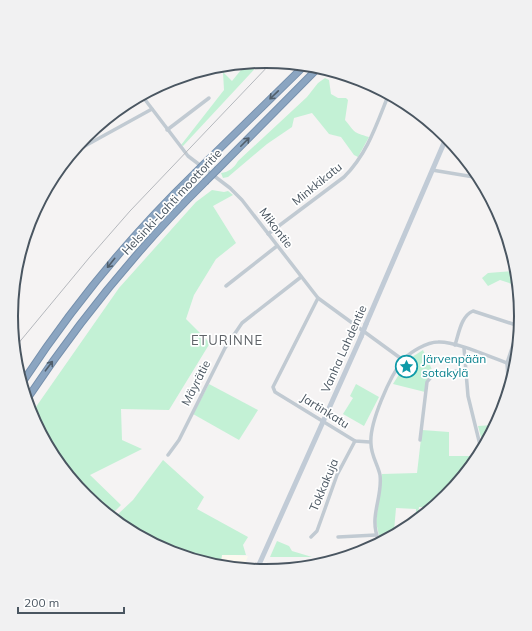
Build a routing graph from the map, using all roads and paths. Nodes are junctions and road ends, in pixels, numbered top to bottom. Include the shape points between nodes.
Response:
1 (300, 70) edge
2 (314, 72) edge
3 (209, 98) dead end
4 (145, 99) edge
5 (387, 99) edge
6 (152, 109) junction
7 (167, 130) junction
8 (444, 143) edge
9 (86, 145) edge
10 (432, 170) junction
11 (471, 176) edge
12 (268, 234) junction
13 (277, 246) junction
14 (301, 277) junction
15 (226, 286) dead end
16 (318, 298) junction
17 (513, 324) edge
18 (455, 345) junction
19 (464, 348) junction
20 (403, 360) junction
21 (509, 362) edge
22 (466, 369) junction
23 (26, 378) edge
24 (31, 394) edge
25 (322, 421) junction
26 (420, 440) dead end
27 (355, 441) junction
28 (370, 442) junction
29 (479, 442) edge
30 (168, 455) dead end
31 (376, 535) joint
32 (311, 537) dead end
33 (338, 537) dead end
34 (259, 564) edge

1 -> 23 highway, Helsinki-Lahti moottoritie, bridge via 168,198 113,260
24 -> 2 highway, Helsinki-Lahti moottoritie, bridge via 85,318 155,233
3 - 7 street
4 - 6 street, Mikontie
5 - 12 street, Minkkikatu via 364,151 352,168 344,177
6 - 7 street, Mikontie
6 - 9 street
7 - 12 street, Mikontie via 188,156 242,200
8 - 10 main road, Vanha Lahdentie
10 - 11 street
10 - 25 main road, Vanha Lahdentie, bridge via 361,337
12 - 13 street, Mikontie
13 - 14 street, Mikontie
13 - 15 street
14 - 16 street, Mikontie
14 - 30 street, Mäyrätie via 242,323 225,348 179,440
16 - 20 street, Mikontie
16 - 25 street, Jartinkatu via 273,387 275,392
17 - 18 street via 473,311 467,313
18 - 19 street
18 - 20 street via 435,342
19 - 21 street
19 - 22 street
20 - 28 street via 374,419
22 - 26 street via 432,376 427,382
22 - 29 street via 468,396
25 - 27 street, Jartinkatu
25 - 34 main road, Vanha Lahdentie
27 - 28 street, Jartinkatu
27 - 32 street, Tokkakuja via 337,475 317,531
28 - 31 street via 380,475 374,513
31 - 33 street

